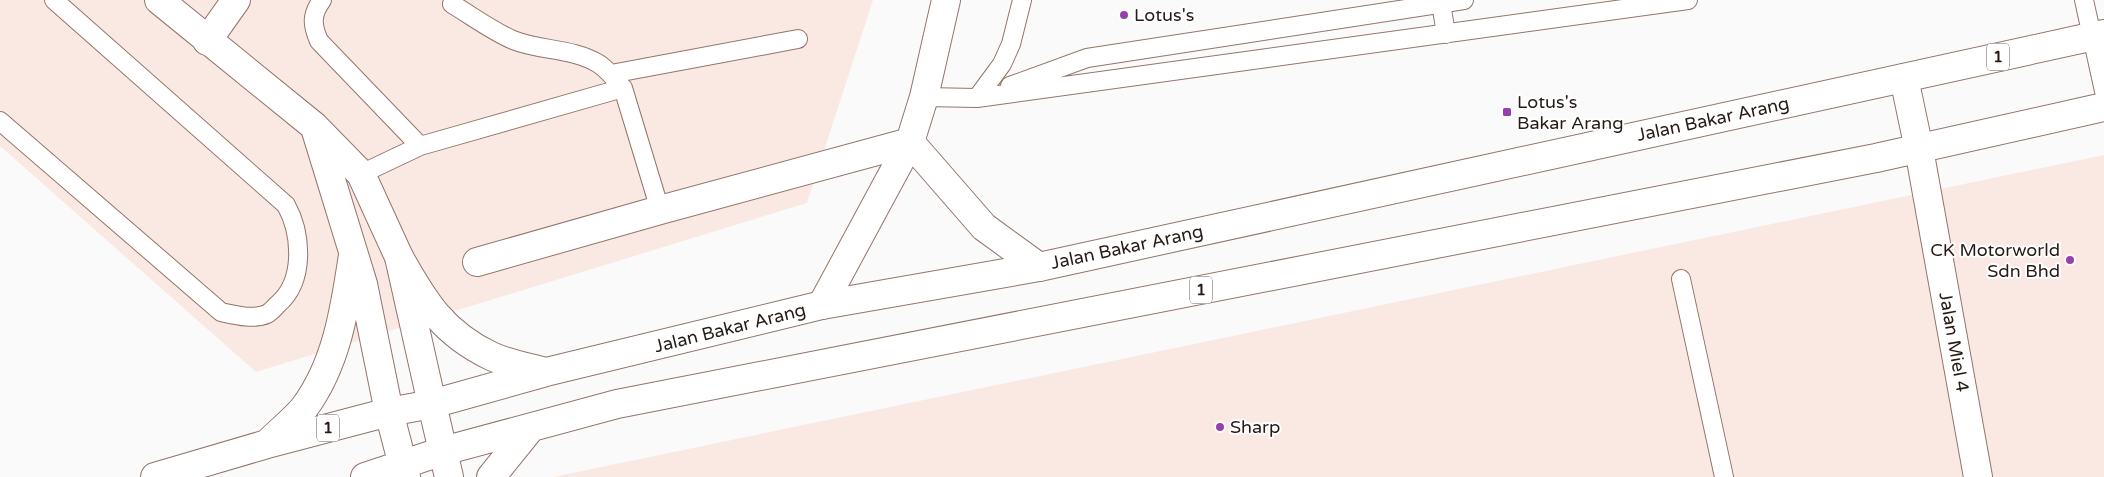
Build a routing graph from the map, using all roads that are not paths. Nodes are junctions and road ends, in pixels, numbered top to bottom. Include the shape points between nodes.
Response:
1 (54, 0) edge
2 (159, 0) edge
3 (236, 0) edge
4 (322, 0) edge
5 (946, 0) edge
6 (1022, 0) edge
7 (1464, 0) edge
8 (1688, 0) edge
9 (2084, 0) edge
10 (1441, 3) junction
11 (452, 4) dead end
12 (1389, 12) junction
13 (1446, 34) junction
14 (2098, 35) edge
15 (798, 38) dead end
16 (207, 41) junction
17 (1394, 41) junction
18 (611, 74) junction
19 (1904, 78) junction
20 (623, 88) junction
21 (2104, 91) edge
22 (924, 97) junction
23 (977, 98) junction
24 (2104, 107) edge
25 (0, 121) edge
26 (314, 126) junction
27 (910, 142) junction
28 (420, 146) junction
29 (1919, 149) junction
30 (362, 174) junction
31 (660, 210) junction
32 (353, 255) junction
33 (399, 257) junction
34 (477, 262) dead end
35 (1039, 267) junction
36 (1681, 279) dead end
37 (822, 305) junction
38 (546, 372) junction
39 (432, 404) junction
40 (389, 412) junction
41 (528, 430) junction
42 (267, 444) junction
43 (446, 464) edge
44 (404, 471) edge
45 (155, 477) edge
46 (365, 477) edge
47 (492, 477) edge
48 (1724, 477) edge
49 (1978, 477) edge

1 - 25 lane via 286,205 293,217 299,264 289,295 267,314 242,317 221,312
2 - 16 main road
3 - 16 main road
4 - 28 lane via 316,8 312,25 319,41
5 - 22 main road
6 - 23 lane via 1011,44 1002,64
7 - 10 lane
8 - 13 lane
9 - 14 lane
10 - 12 lane
10 - 13 lane
11 - 18 lane via 511,39 537,48 583,56
12 - 17 lane
12 - 23 lane via 1087,58
13 - 17 lane
14 - 19 main road, Jalan Bakar Arang / 1
14 - 21 lane
15 - 18 lane
16 - 26 main road
17 - 23 lane
18 - 20 lane
19 - 29 main road, Jalan Miel 4
19 - 35 main road, Jalan Bakar Arang / 1
20 - 28 lane
20 - 31 lane
22 - 23 lane
22 - 27 main road
24 - 29 main road, 1
26 - 30 main road
26 - 32 main road
27 - 31 main road
27 - 35 main road via 984,227
27 - 37 main road
28 - 30 lane
29 - 41 main road, 1 via 616,404
29 - 49 main road, Jalan Miel 4
30 - 33 main road
31 - 34 main road
32 - 40 main road via 363,284
32 - 42 main road via 344,314 330,364 304,408
33 - 38 main road via 422,299 455,335 492,356
33 - 39 main road
35 - 37 main road, Jalan Bakar Arang / 1
36 - 48 lane
37 - 38 main road, Jalan Bakar Arang / 1
38 - 39 main road, Jalan Bakar Arang / 1
39 - 40 main road, Jalan Bakar Arang / 1
39 - 43 main road
40 - 42 main road, Jalan Bakar Arang / 1
40 - 44 main road
41 - 43 main road, 1
41 - 47 main road
42 - 45 main road, Jalan Bakar Arang / 1
43 - 44 main road, 1
44 - 46 main road, 1

